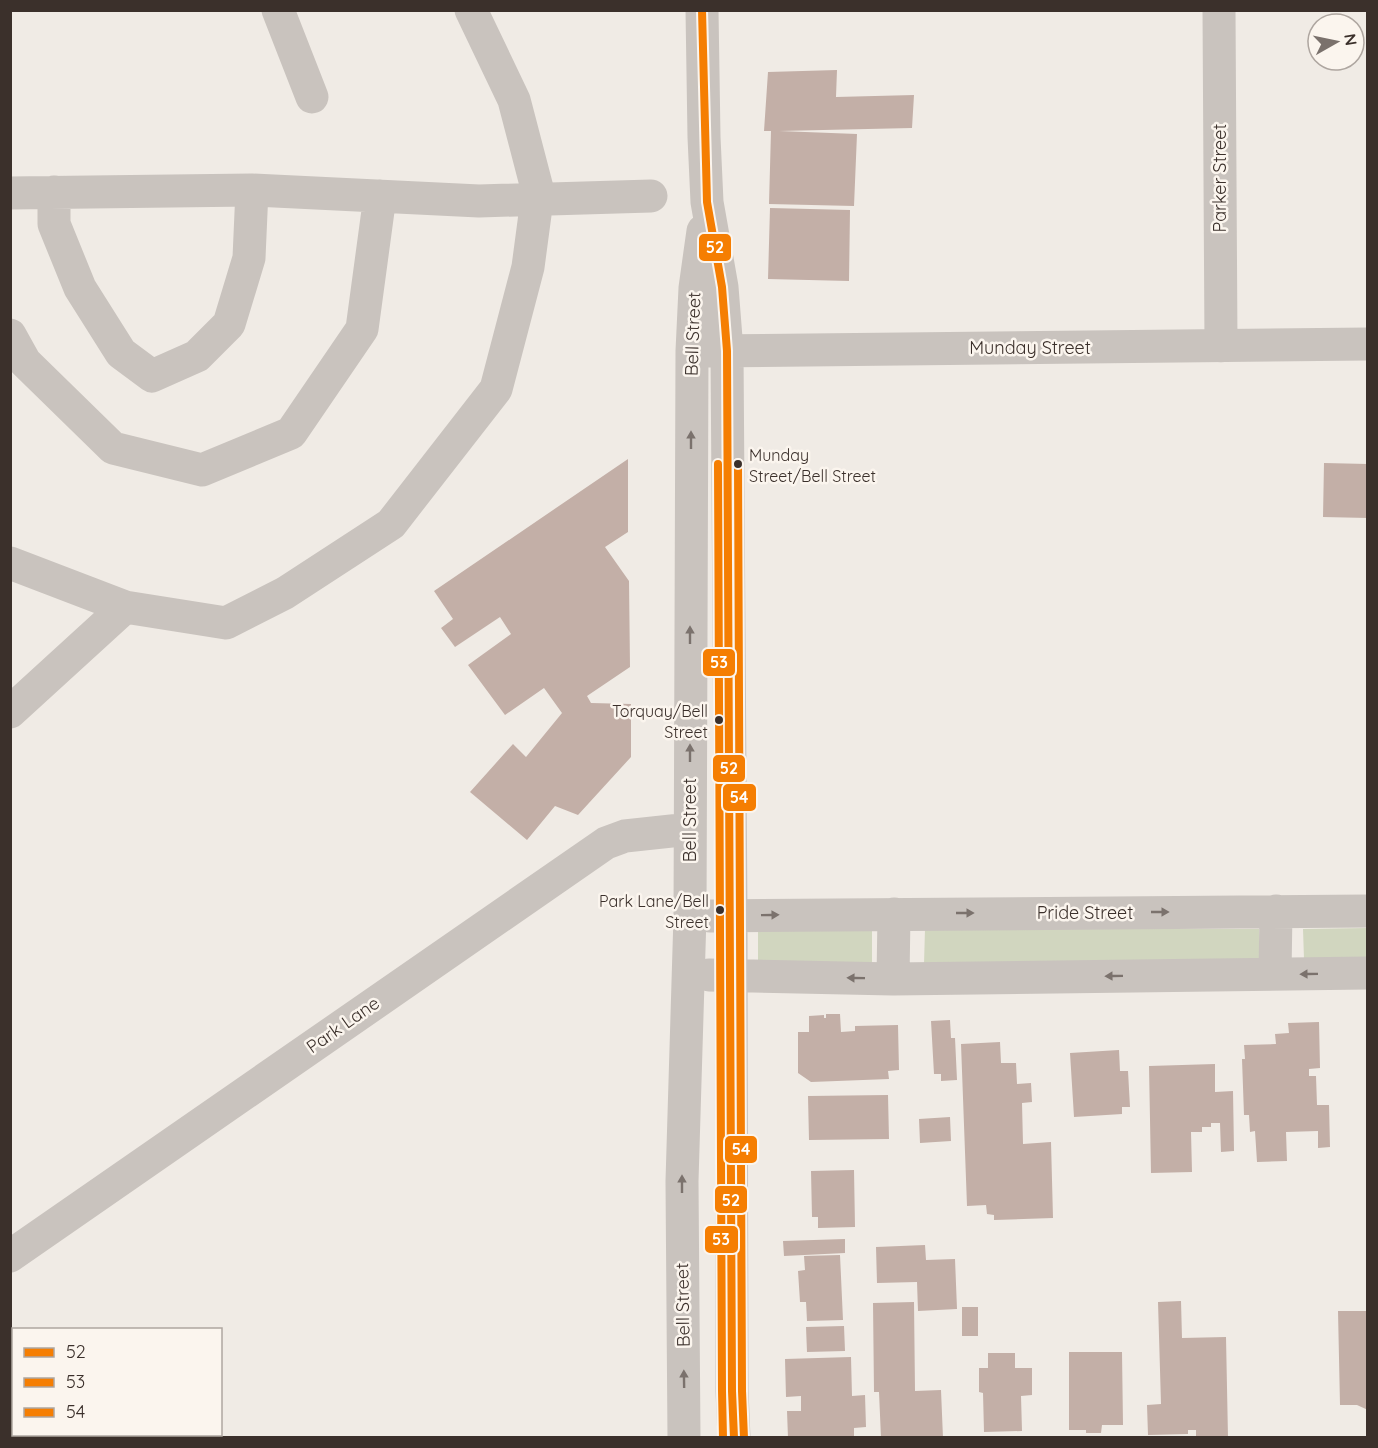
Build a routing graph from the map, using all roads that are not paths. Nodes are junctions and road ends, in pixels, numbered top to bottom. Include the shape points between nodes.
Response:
1 (278, 10) edge
2 (471, 10) edge
3 (702, 10) edge
4 (1219, 10) edge
5 (312, 97) dead end
6 (252, 190) junction
7 (54, 192) junction
8 (10, 193) edge
9 (380, 196) junction
10 (651, 196) dead end
11 (537, 199) junction
12 (707, 202) junction
13 (10, 335) edge
14 (1368, 344) edge
15 (1221, 346) junction
16 (692, 351) junction
17 (727, 351) junction
18 (10, 563) edge
19 (125, 607) junction
20 (10, 712) edge
21 (690, 829) junction
22 (1276, 911) junction
23 (1368, 911) edge
24 (894, 914) junction
25 (731, 915) junction
26 (690, 916) junction
27 (1368, 973) edge
28 (1275, 974) junction
29 (688, 975) junction
30 (731, 975) junction
31 (893, 979) junction
32 (10, 1256) edge
33 (684, 1437) edge
34 (734, 1437) edge

1 - 5 street
2 - 11 street via 514,100
3 - 12 street, Bell Street
4 - 15 street, Parker Street
6 - 7 street
6 - 7 street via 249,258 229,324 197,356 152,376 121,353 80,288 54,224
6 - 9 street
7 - 8 street
9 - 11 street via 479,201
9 - 13 street via 362,329 291,433 201,470 113,448 25,362
10 - 11 street
11 - 19 street via 528,267 496,389 391,524 285,592 226,623
12 - 16 street, Bell Street via 695,288
12 - 17 street, Bell Street via 722,287
14 - 15 street, Munday Street
15 - 17 street, Munday Street
16 - 17 street, Munday Street
21 -> 16 street, Bell Street
17 - 25 street, Bell Street
18 - 19 street
19 - 20 street
21 - 26 street, Bell Street
21 - 32 street, Park Lane via 625,836 606,843
22 - 23 street, Pride Street
24 -> 22 street, Pride Street
22 - 28 street
25 -> 24 street, Pride Street
24 - 31 street
25 - 26 street, Pride Street
25 - 30 street, Bell Street
26 - 29 street, Bell Street
27 -> 28 street
28 -> 31 street
29 - 30 street
33 -> 29 street, Bell Street via 682,1181
31 -> 30 street
30 - 34 street, Bell Street

